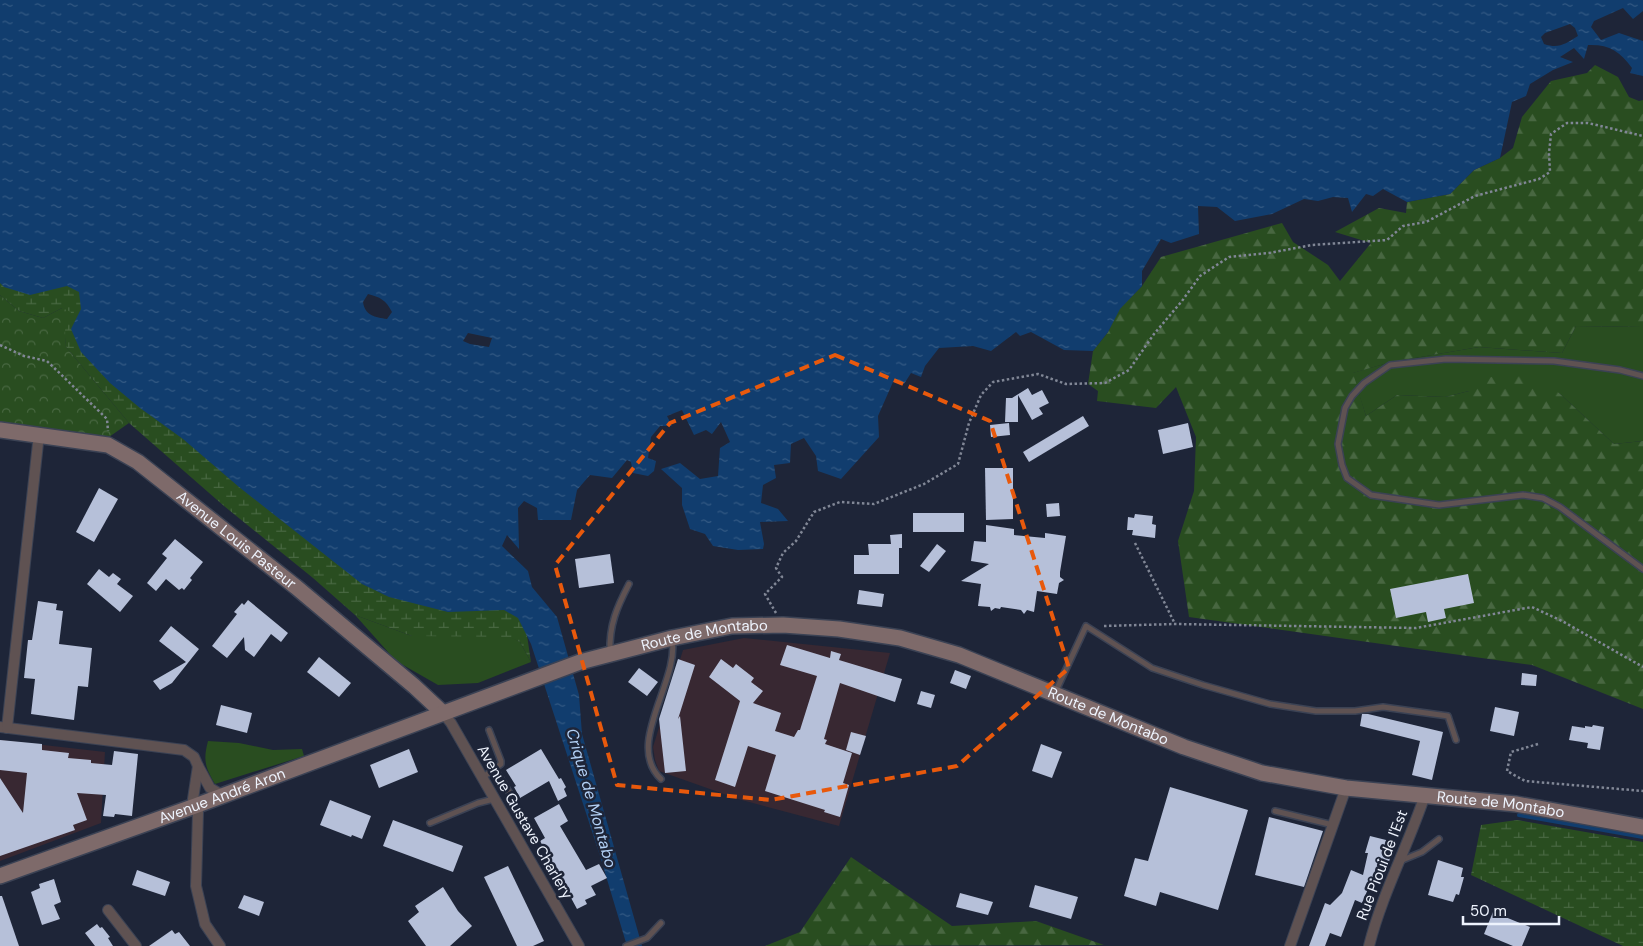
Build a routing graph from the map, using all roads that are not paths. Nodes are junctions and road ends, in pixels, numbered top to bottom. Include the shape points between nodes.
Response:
1 (1643, 376) edge
2 (0, 430) edge
3 (39, 434) junction
4 (1643, 569) edge
5 (629, 584) dead end
6 (672, 638) junction
7 (610, 654) junction
8 (1054, 694) junction
9 (443, 713) junction
10 (4, 728) edge
11 (489, 730) dead end
12 (1456, 740) dead end
13 (198, 766) junction
14 (495, 769) junction
15 (482, 778) junction
16 (661, 779) dead end
17 (1346, 788) junction
18 (1425, 795) junction
19 (222, 796) junction
20 (494, 799) junction
21 (514, 800) dead end
22 (195, 806) junction
23 (1275, 811) dead end
24 (430, 823) dead end
25 (1333, 825) junction
26 (1643, 828) edge
27 (1439, 839) dead end
28 (1400, 861) junction
29 (0, 876) edge
30 (108, 910) dead end
31 (661, 923) dead end
32 (136, 946) edge
33 (220, 946) edge
34 (579, 946) edge
35 (626, 946) edge
36 (1290, 946) edge
37 (1369, 946) edge

1 - 4 lane via 1554,361 1446,359 1390,365 1352,396 1345,408 1338,444 1347,478 1372,495 1439,504 1523,495 1542,498 1560,507
2 - 3 main road, Avenue Louis Pasteur
3 - 9 main road, Avenue Louis Pasteur via 108,445 138,462 296,587
3 - 10 street
5 - 7 lane via 613,618
6 - 7 main road, Route de Montabo
6 - 8 main road, Route de Montabo via 732,626 839,629 900,638 959,655
6 - 16 lane via 674,650 650,730 648,756 653,772
7 - 9 main road, Route de Montabo via 533,678
8 - 12 lane via 1086,626 1152,668 1203,685 1270,704 1316,711 1383,707 1448,716
8 - 17 main road, Route de Montabo via 1184,747 1262,773
9 - 15 street, Avenue Gustave Charlery
9 - 19 main road, Avenue André Aron
10 - 13 street via 178,748 194,757
11 - 14 lane via 501,760
13 - 19 street via 210,788
13 - 22 street via 193,799
14 - 15 lane
14 - 21 lane
15 - 20 street, Avenue Gustave Charlery
17 - 18 main road, Route de Montabo
17 - 25 street
18 - 26 main road, Route de Montabo via 1516,804
18 - 28 street, Rue Pioui de l'Est
19 - 22 main road, Avenue André Aron
20 - 24 lane
20 - 34 street, Avenue Gustave Charlery
22 - 29 main road, Avenue André Aron
22 - 33 street via 198,812 196,886 205,924
23 - 25 lane
25 - 36 street
27 - 28 lane via 1422,852
28 - 37 street, Rue Pioui de l'Est via 1374,923
30 - 32 street
31 - 35 lane via 647,938

